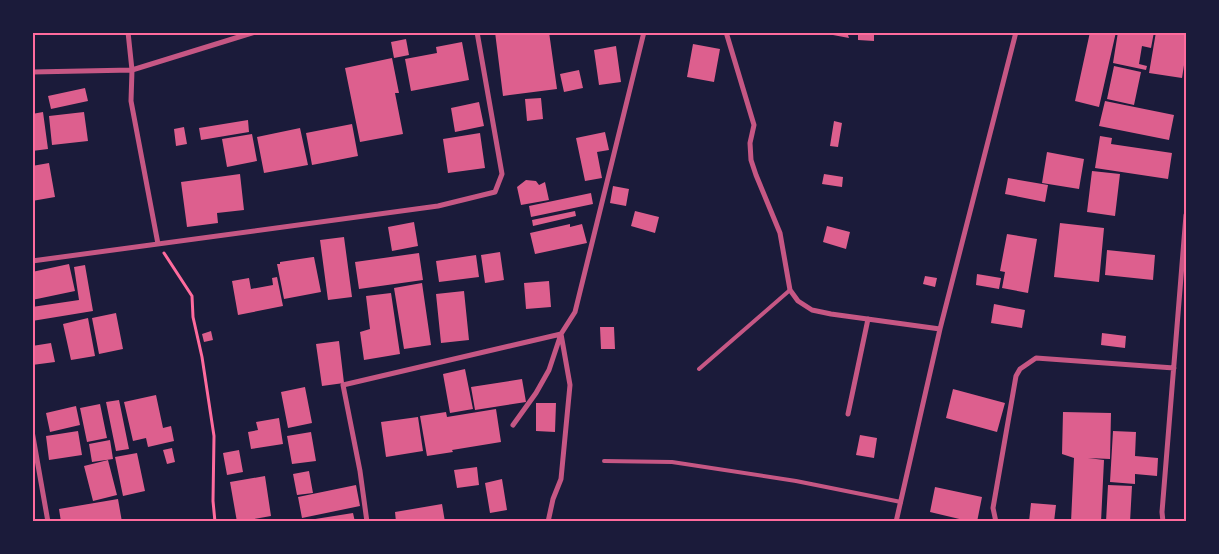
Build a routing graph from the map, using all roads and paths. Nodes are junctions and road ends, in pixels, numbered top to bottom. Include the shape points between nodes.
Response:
1 (128, 32) edge
2 (255, 32) edge
3 (477, 32) edge
4 (644, 32) edge
5 (726, 32) edge
6 (1016, 32) edge
7 (132, 70) junction
8 (32, 72) edge
9 (1186, 215) edge
10 (158, 244) junction
11 (32, 261) edge
12 (790, 290) junction
13 (868, 319) junction
14 (940, 329) junction
15 (561, 334) junction
16 (1174, 368) junction
17 (699, 369) dead end
18 (848, 414) dead end
19 (513, 425) dead end
20 (32, 431) edge
21 (604, 460) dead end
22 (901, 502) junction
23 (48, 522) edge
24 (215, 522) edge
25 (367, 522) edge
26 (548, 522) edge
27 (896, 522) edge
28 (996, 522) edge
29 (1163, 522) edge

1 - 7 street
2 - 7 street
3 - 10 street via 502,174 495,192 438,206
4 - 15 street via 574,312
5 - 12 street via 754,124 751,160 780,233
6 - 14 street
7 - 8 street
7 - 10 street via 131,101
9 - 16 street
10 - 11 street
10 - 24 path via 192,296 214,436
12 - 13 street via 798,301 812,310
12 - 17 lane
13 - 14 street
13 - 18 street
14 - 22 street
15 - 19 street via 536,393
15 - 25 street via 343,384
15 - 26 street via 570,385 561,479
16 - 28 street via 1036,358 1020,368 993,508
16 - 29 street
20 - 23 street
21 - 22 lane via 672,462 796,481
22 - 27 street

